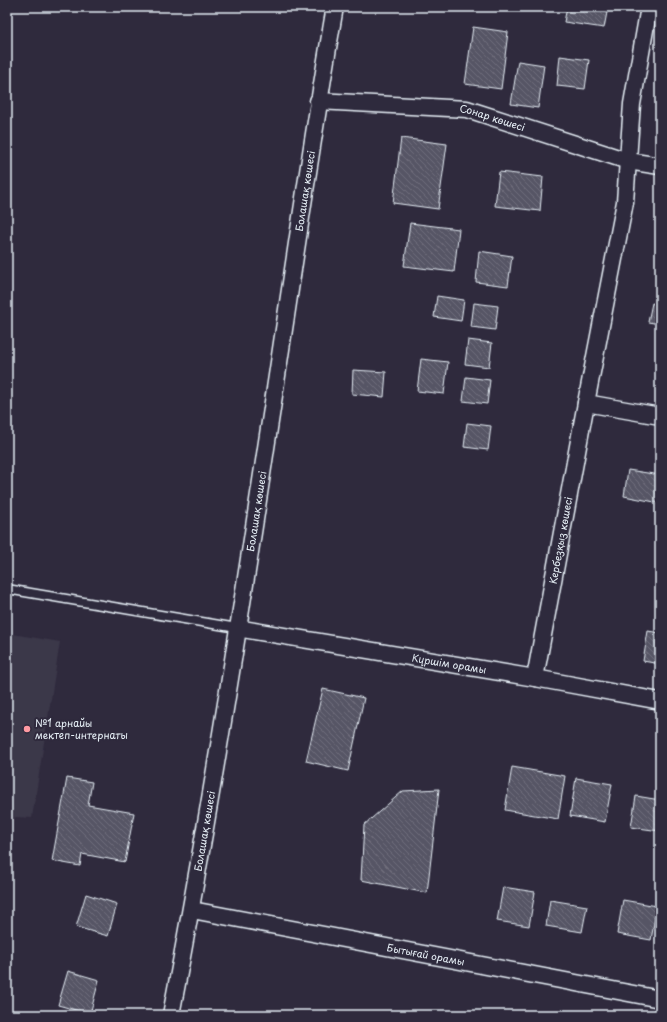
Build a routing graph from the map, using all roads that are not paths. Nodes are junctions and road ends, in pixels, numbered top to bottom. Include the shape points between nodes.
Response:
1 (335, 7) edge
2 (649, 7) edge
3 (318, 101) junction
4 (628, 161) junction
5 (660, 166) edge
6 (586, 403) junction
7 (660, 416) edge
8 (7, 589) edge
9 (237, 628) junction
10 (535, 678) junction
11 (660, 701) edge
12 (192, 910) junction
13 (660, 999) edge
14 (171, 1015) edge

1 - 3 street, Болашақ көшесі
2 - 4 street, Кербезқыз көшесі via 632,104
3 - 4 street, Сонар көшесі via 467,109
3 - 9 street, Болашақ көшесі
4 - 5 street, Сонар көшесі
4 - 6 street, Кербезқыз көшесі via 625,202
6 - 7 street
6 - 10 street, Кербезқыз көшесі
8 - 9 lane
9 - 10 street, Күршім орамы
9 - 12 street, Болашақ көшесі
10 - 11 street, Күршім орамы
12 - 13 street, Бытығай орамы
12 - 14 street, Болашақ көшесі

